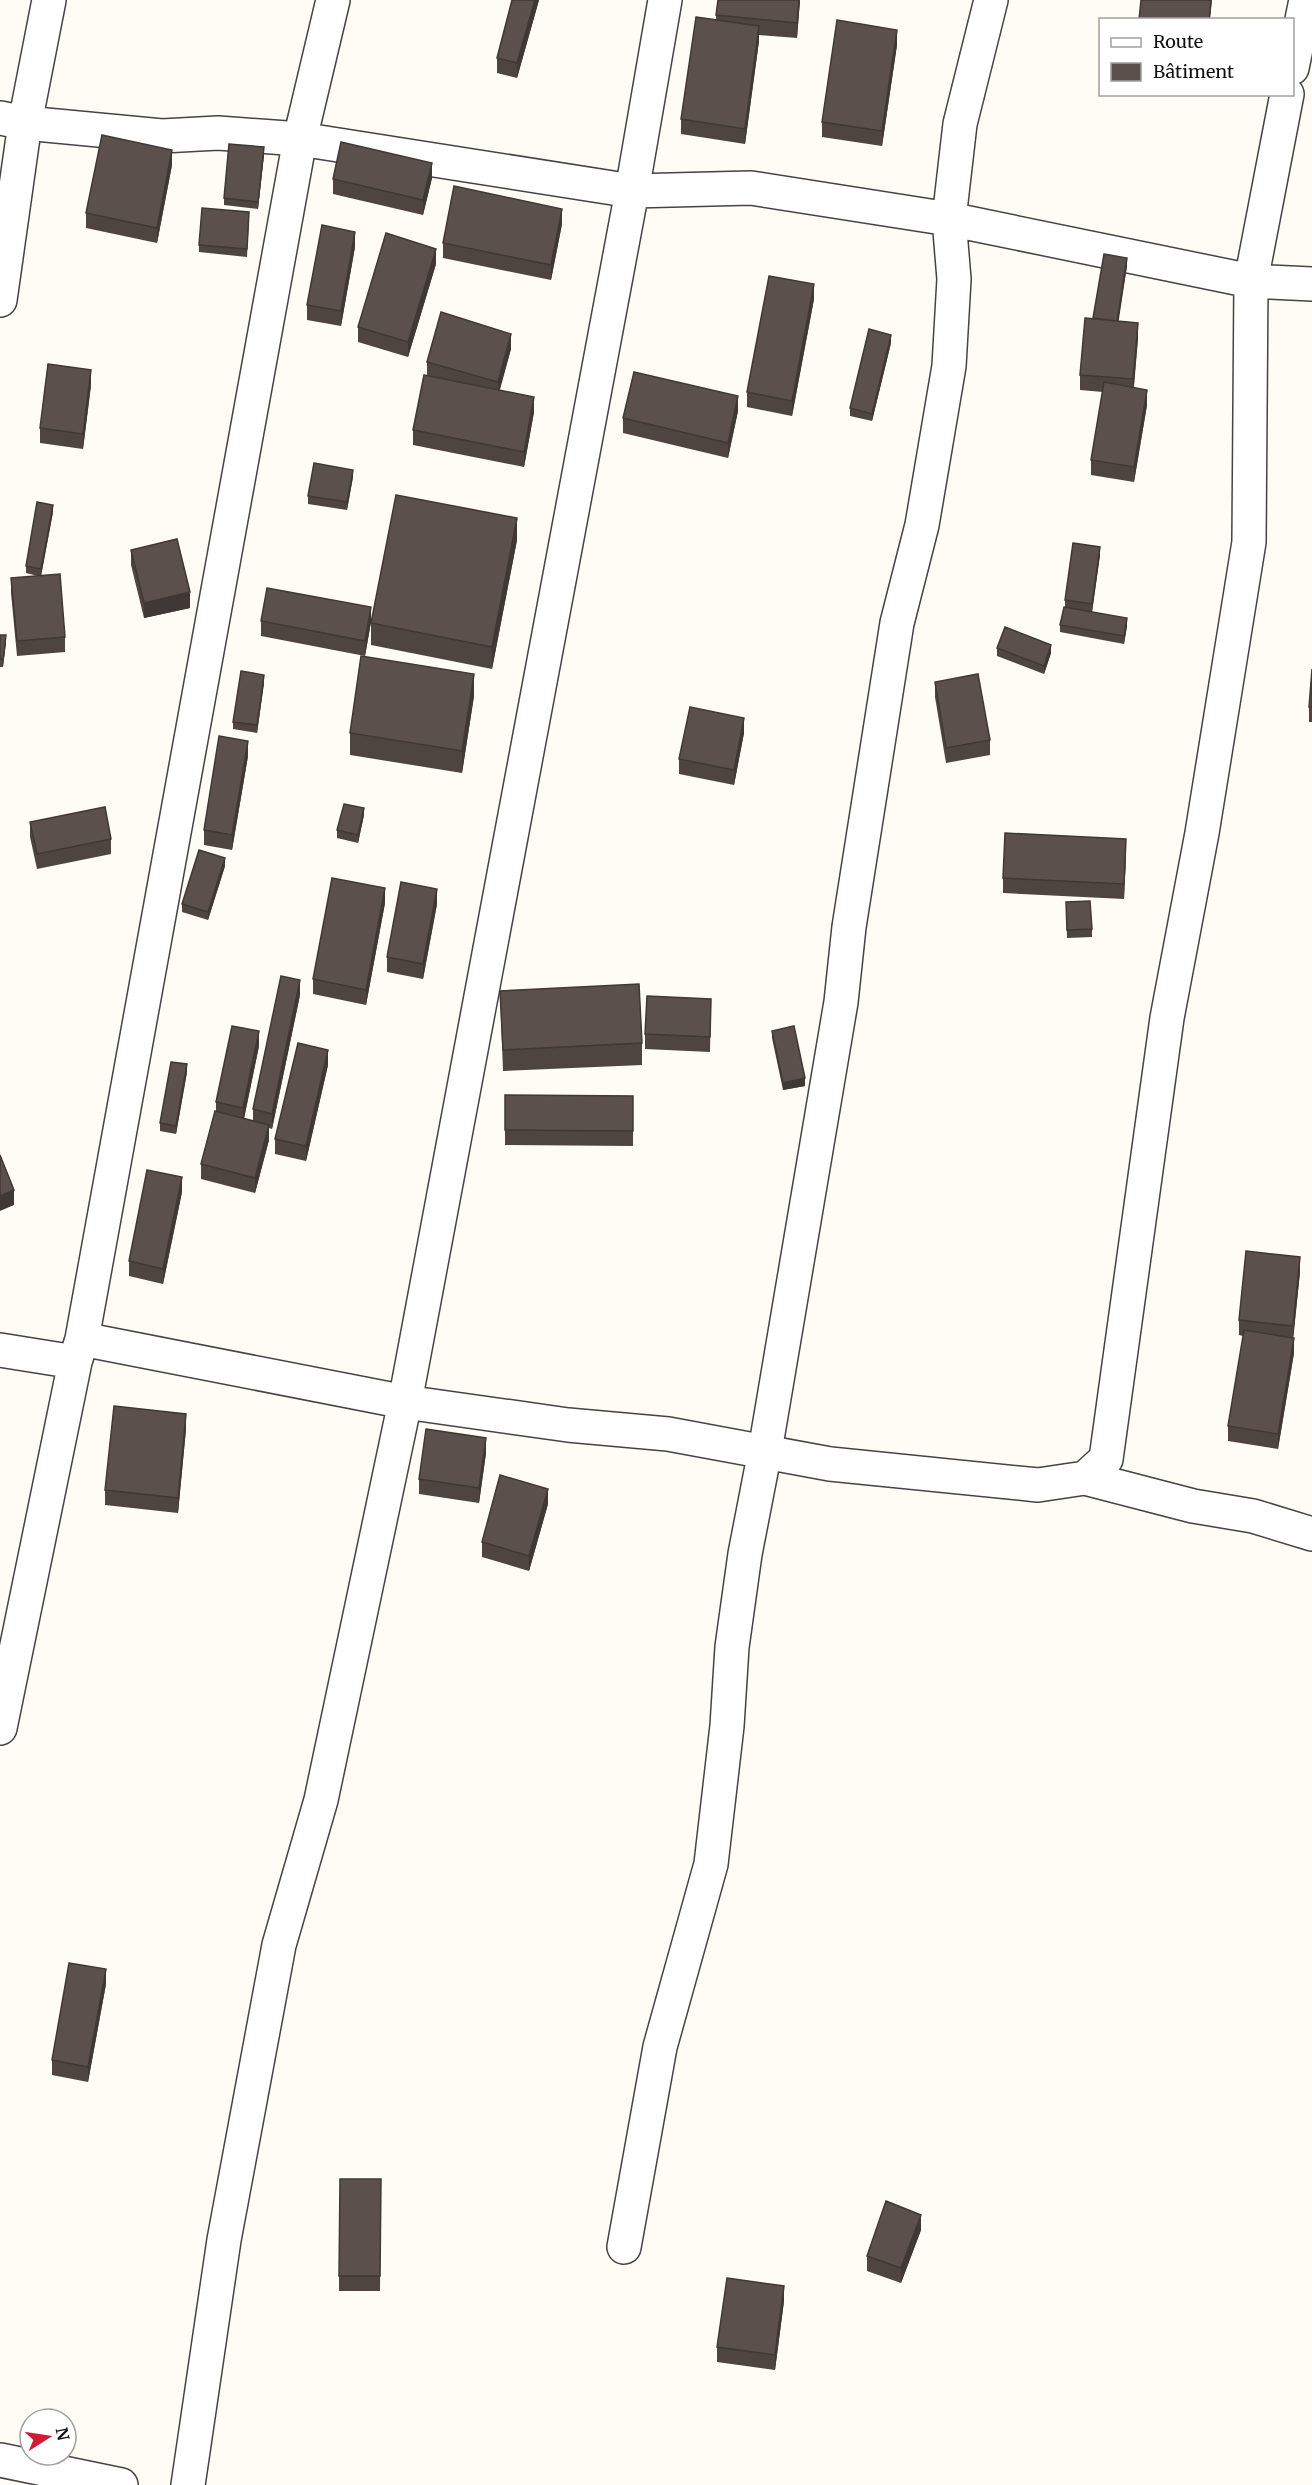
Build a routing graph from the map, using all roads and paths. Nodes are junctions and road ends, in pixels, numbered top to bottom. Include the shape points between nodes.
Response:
1 (50, 0) edge
2 (333, 0) edge
3 (665, 0) edge
4 (991, 0) edge
5 (1306, 0) edge
6 (1294, 63) edge
7 (1287, 96) edge
8 (13, 121) edge
9 (300, 139) junction
10 (632, 191) junction
11 (949, 219) junction
12 (1251, 281) junction
13 (1312, 284) edge
14 (0, 300) edge
15 (0, 1350) edge
16 (78, 1351) junction
17 (405, 1402) junction
18 (765, 1451) junction
19 (1084, 1479) junction
20 (1312, 1534) edge
21 (0, 1728) edge
22 (624, 2247) dead end
23 (0, 2460) edge
24 (121, 2485) edge
25 (188, 2485) edge

1 - 8 street
2 - 9 street
3 - 10 street
4 - 11 street via 960,124
5 - 6 street
7 - 12 street
8 - 9 street via 162,136 218,133
8 - 14 street
9 - 10 street
9 - 16 street
10 - 11 street via 751,188
10 - 17 street
11 - 12 street
11 - 18 street via 954,279 949,366 922,525 897,622 849,927 841,1002
12 - 13 street
12 - 19 street via 1249,542 1202,833 1167,1018 1106,1459
15 - 16 street
16 - 17 street
16 - 21 street
17 - 18 street via 568,1425 668,1434
17 - 25 street via 321,1800 279,1945 224,2240
18 - 19 street via 830,1464 1038,1485
18 - 22 street via 732,1647 711,1864 660,2047
19 - 20 street via 1252,1516
23 - 24 street

